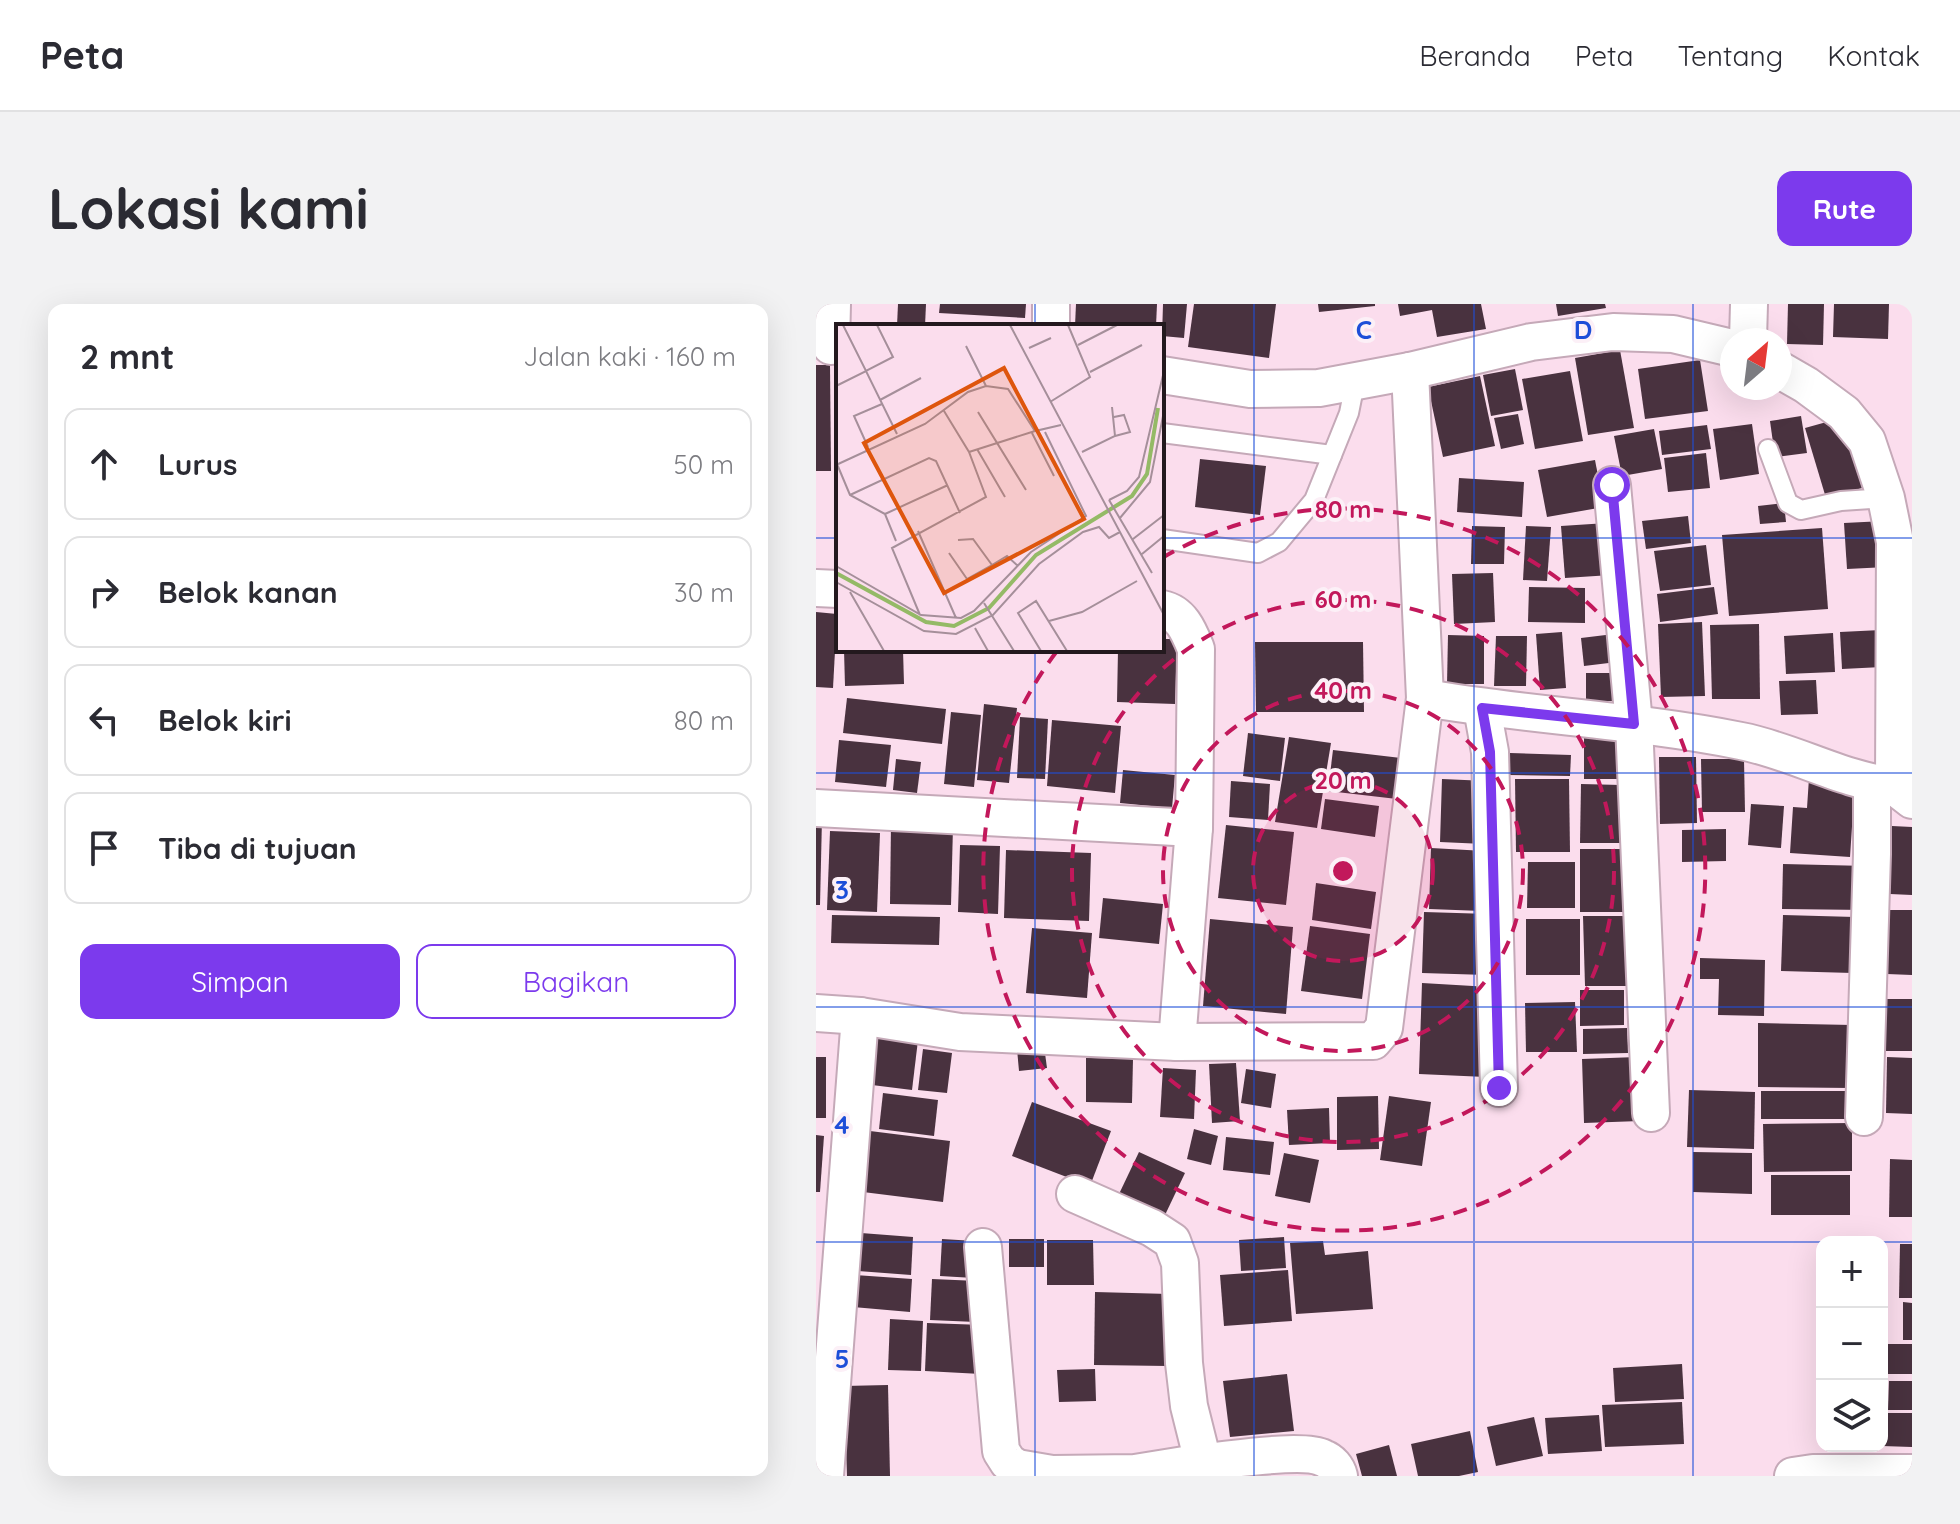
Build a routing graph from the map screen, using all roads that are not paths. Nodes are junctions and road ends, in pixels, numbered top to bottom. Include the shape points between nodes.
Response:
1 (832, 304) edge
2 (1749, 304) edge
3 (1748, 328) edge
4 (1720, 345) edge
5 (828, 347) edge
6 (1410, 371) junction
7 (1164, 375) edge
8 (1792, 378) edge
9 (1355, 383) junction
10 (1164, 433) edge
11 (1768, 449) dead end
12 (1332, 455) junction
13 (1612, 485) dead end
14 (1886, 498) junction
15 (1164, 539) edge
16 (816, 588) edge
17 (836, 589) edge
18 (1164, 609) edge
19 (1425, 698) junction
20 (1482, 708) junction
21 (1634, 724) junction
22 (1893, 790) edge
23 (816, 808) edge
24 (1194, 828) junction
25 (816, 1013) edge
26 (860, 1016) junction
27 (1177, 1042) junction
28 (1499, 1088) dead end
29 (1651, 1113) dead end
30 (1864, 1117) dead end
31 (1075, 1194) dead end
32 (983, 1247) dead end
33 (1203, 1462) junction
34 (1912, 1473) edge
35 (825, 1476) edge
36 (1339, 1476) edge
37 (1793, 1476) edge

1 - 5 street
2 - 3 street
4 - 6 street via 1673,334 1613,332 1531,342
6 - 9 street
6 - 19 street
7 - 9 street via 1250,389
8 - 14 street via 1844,413 1867,441
9 - 12 lane
10 - 12 lane
11 - 14 lane via 1788,503 1801,510
12 - 15 lane via 1314,500 1279,542 1258,553
13 - 21 street
14 - 22 street via 1895,542
16 - 17 street
18 - 24 street via 1185,623 1196,649
19 - 20 street
19 - 27 street via 1384,1028 1373,1041
20 - 21 street
20 - 28 street via 1490,752
21 - 22 street via 1766,746
21 - 29 street
22 - 30 street via 1872,854
23 - 24 street
24 - 27 street
25 - 26 street
26 - 27 street via 960,1032
26 - 35 street
31 - 33 street via 1172,1241 1180,1263 1189,1406
32 - 33 street via 1001,1451 1008,1462 1052,1474 1135,1473
33 - 36 street via 1305,1454 1323,1457
34 - 37 street

